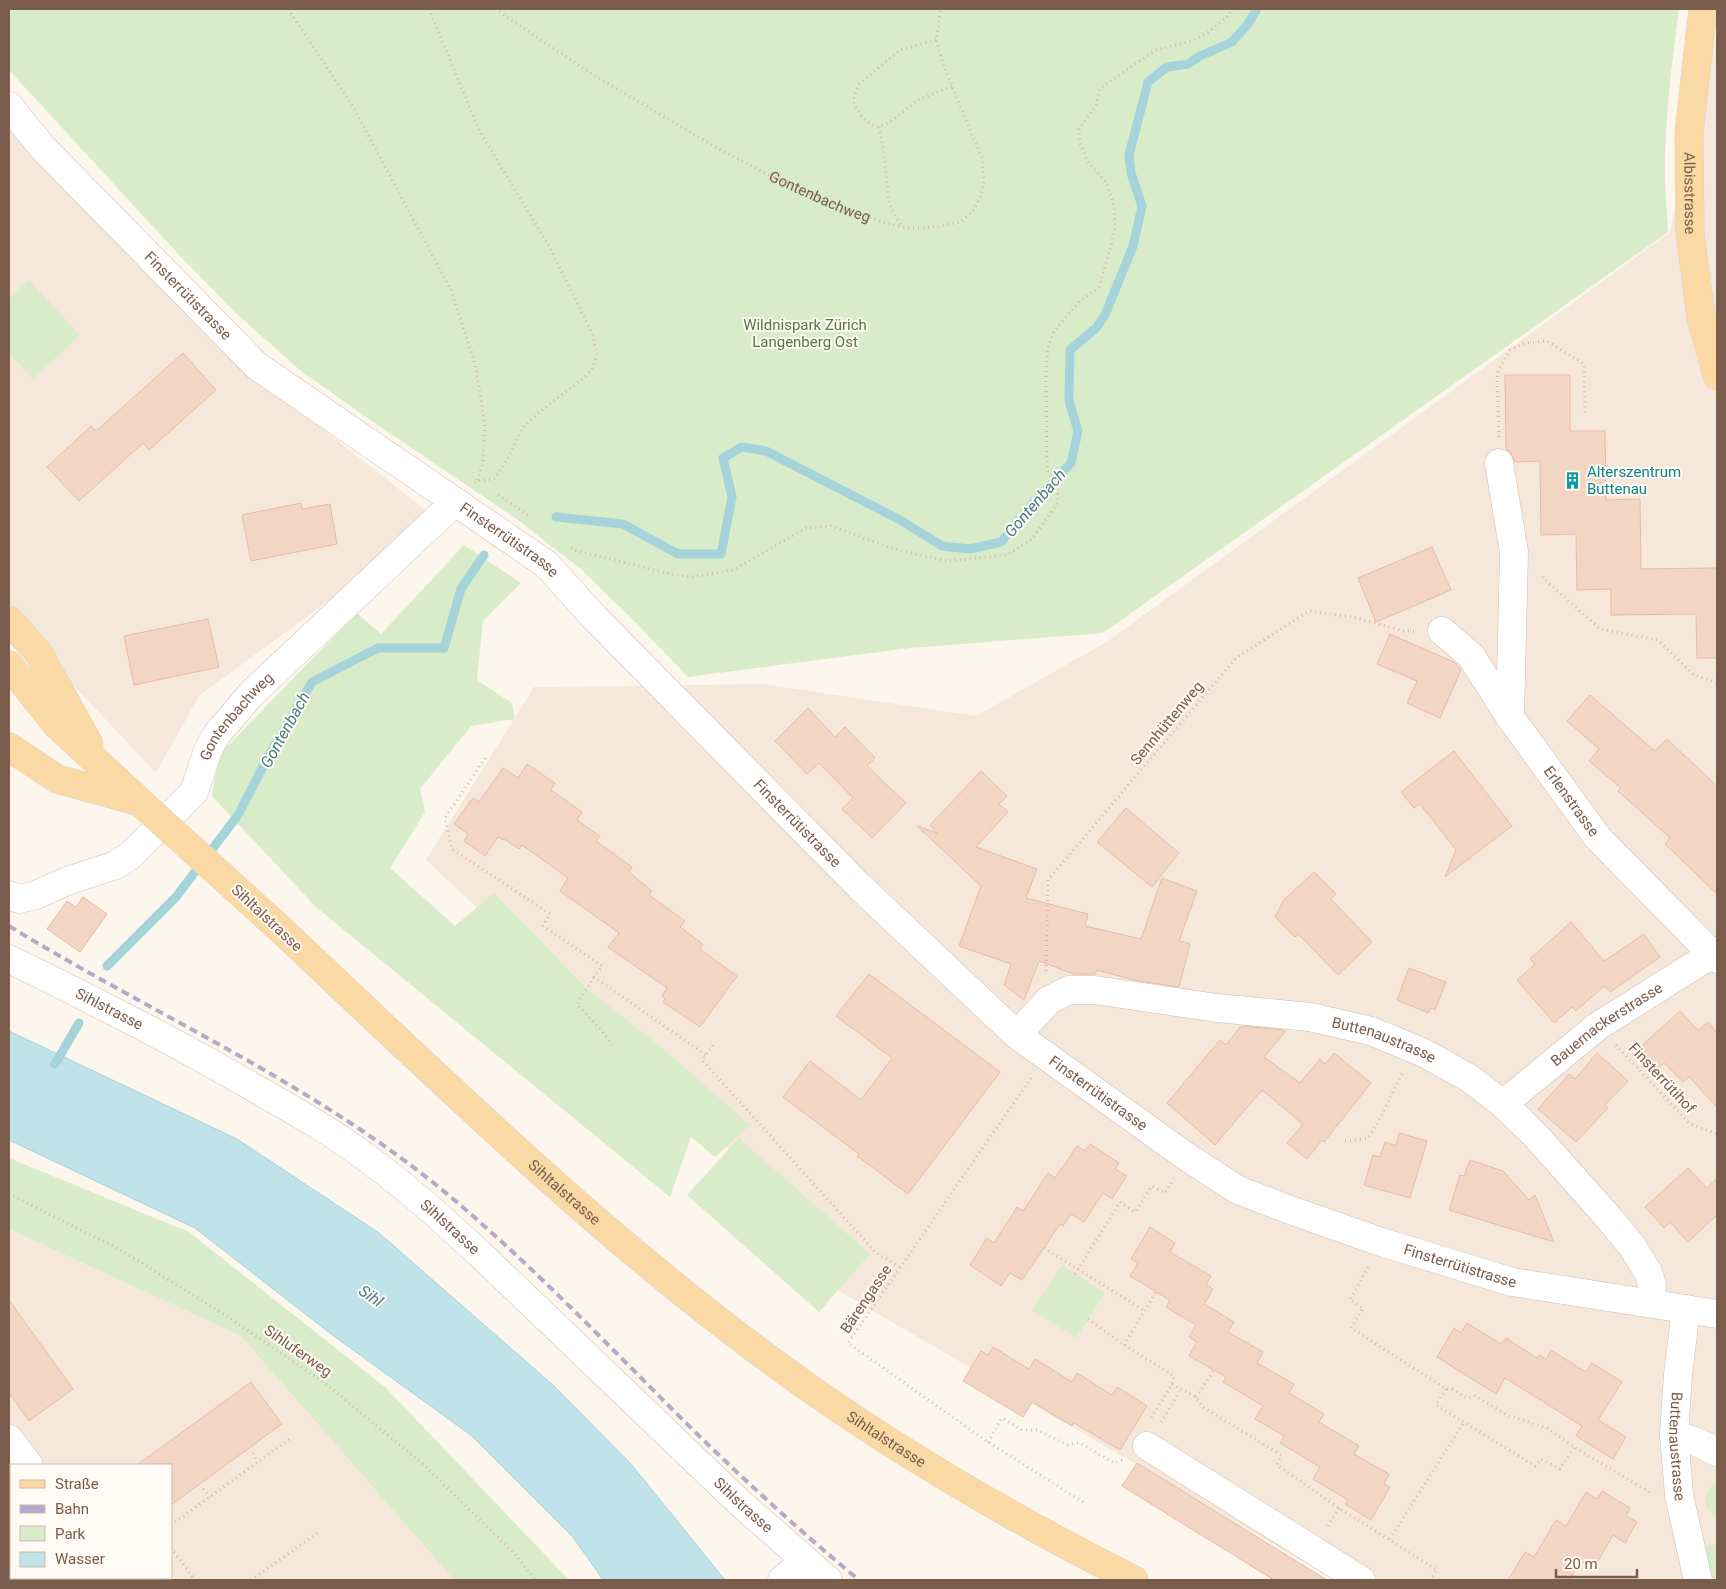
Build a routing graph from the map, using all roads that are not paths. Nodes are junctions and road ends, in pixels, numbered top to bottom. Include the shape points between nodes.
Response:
1 (1703, 9) edge
2 (9, 106) edge
3 (1717, 376) edge
4 (1499, 463) road end
5 (455, 502) junction
6 (9, 620) edge
7 (1442, 631) road end
8 (9, 665) edge
9 (9, 691) edge
10 (1510, 717) junction
11 (56, 724) junction
12 (9, 747) edge
13 (101, 765) junction
14 (140, 802) junction
15 (9, 895) edge
16 (1716, 955) edge
17 (9, 959) edge
18 (1017, 1035) junction
19 (1503, 1104) junction
20 (1650, 1303) junction
21 (1686, 1310) junction
22 (1717, 1314) edge
23 (1674, 1435) junction
24 (9, 1439) edge
25 (1140, 1442) road end
26 (1717, 1452) edge
27 (28, 1464) edge
28 (804, 1561) junction
29 (782, 1580) edge
30 (828, 1580) edge
31 (1134, 1580) edge
32 (1361, 1580) edge
33 (1698, 1580) edge

1 - 3 main road, Albisstrasse via 1689,133 1690,233 1701,317
2 - 5 street, Finsterrütistrasse via 43,148 257,366
4 - 10 street via 1514,552
5 - 15 street, Gontenbachweg via 252,693 217,734 194,792 131,855 116,865 66,881 36,895 19,899
5 - 18 street, Finsterrütistrasse via 546,564 860,888
6 - 13 main road via 39,654
7 - 10 street, Erlenstrasse via 1472,656
8 - 11 main road, Sihltalstrasse
9 - 11 main road, Sihltalstrasse
10 - 16 street, Erlenstrasse via 1598,838
11 - 13 main road, Sihltalstrasse
12 - 14 main road via 57,779
13 - 14 main road, Sihltalstrasse
14 - 31 main road, Sihltalstrasse, bridge via 530,1162 682,1292 755,1349 876,1434 956,1485
16 - 19 street, Bauernackerstrasse via 1598,1026
17 - 28 street, Sihlstrasse via 204,1058 320,1126 364,1156 482,1256
18 - 19 street, Buttenaustrasse via 1049,1000 1070,990 1096,990 1217,1008 1310,1017 1371,1031 1416,1050 1469,1078
18 - 20 street, Finsterrütistrasse via 1238,1190 1381,1242 1512,1282
19 - 20 street, Buttenaustrasse via 1542,1143 1632,1246 1648,1272 1652,1285
20 - 21 street, Finsterrütistrasse
21 - 22 street, Finsterrütistrasse
21 - 23 street, Buttenaustrasse
23 - 26 street
23 - 33 street, Buttenaustrasse via 1678,1495
24 - 27 street
25 - 32 street
28 - 29 street
28 - 30 street, Sihlstrasse

